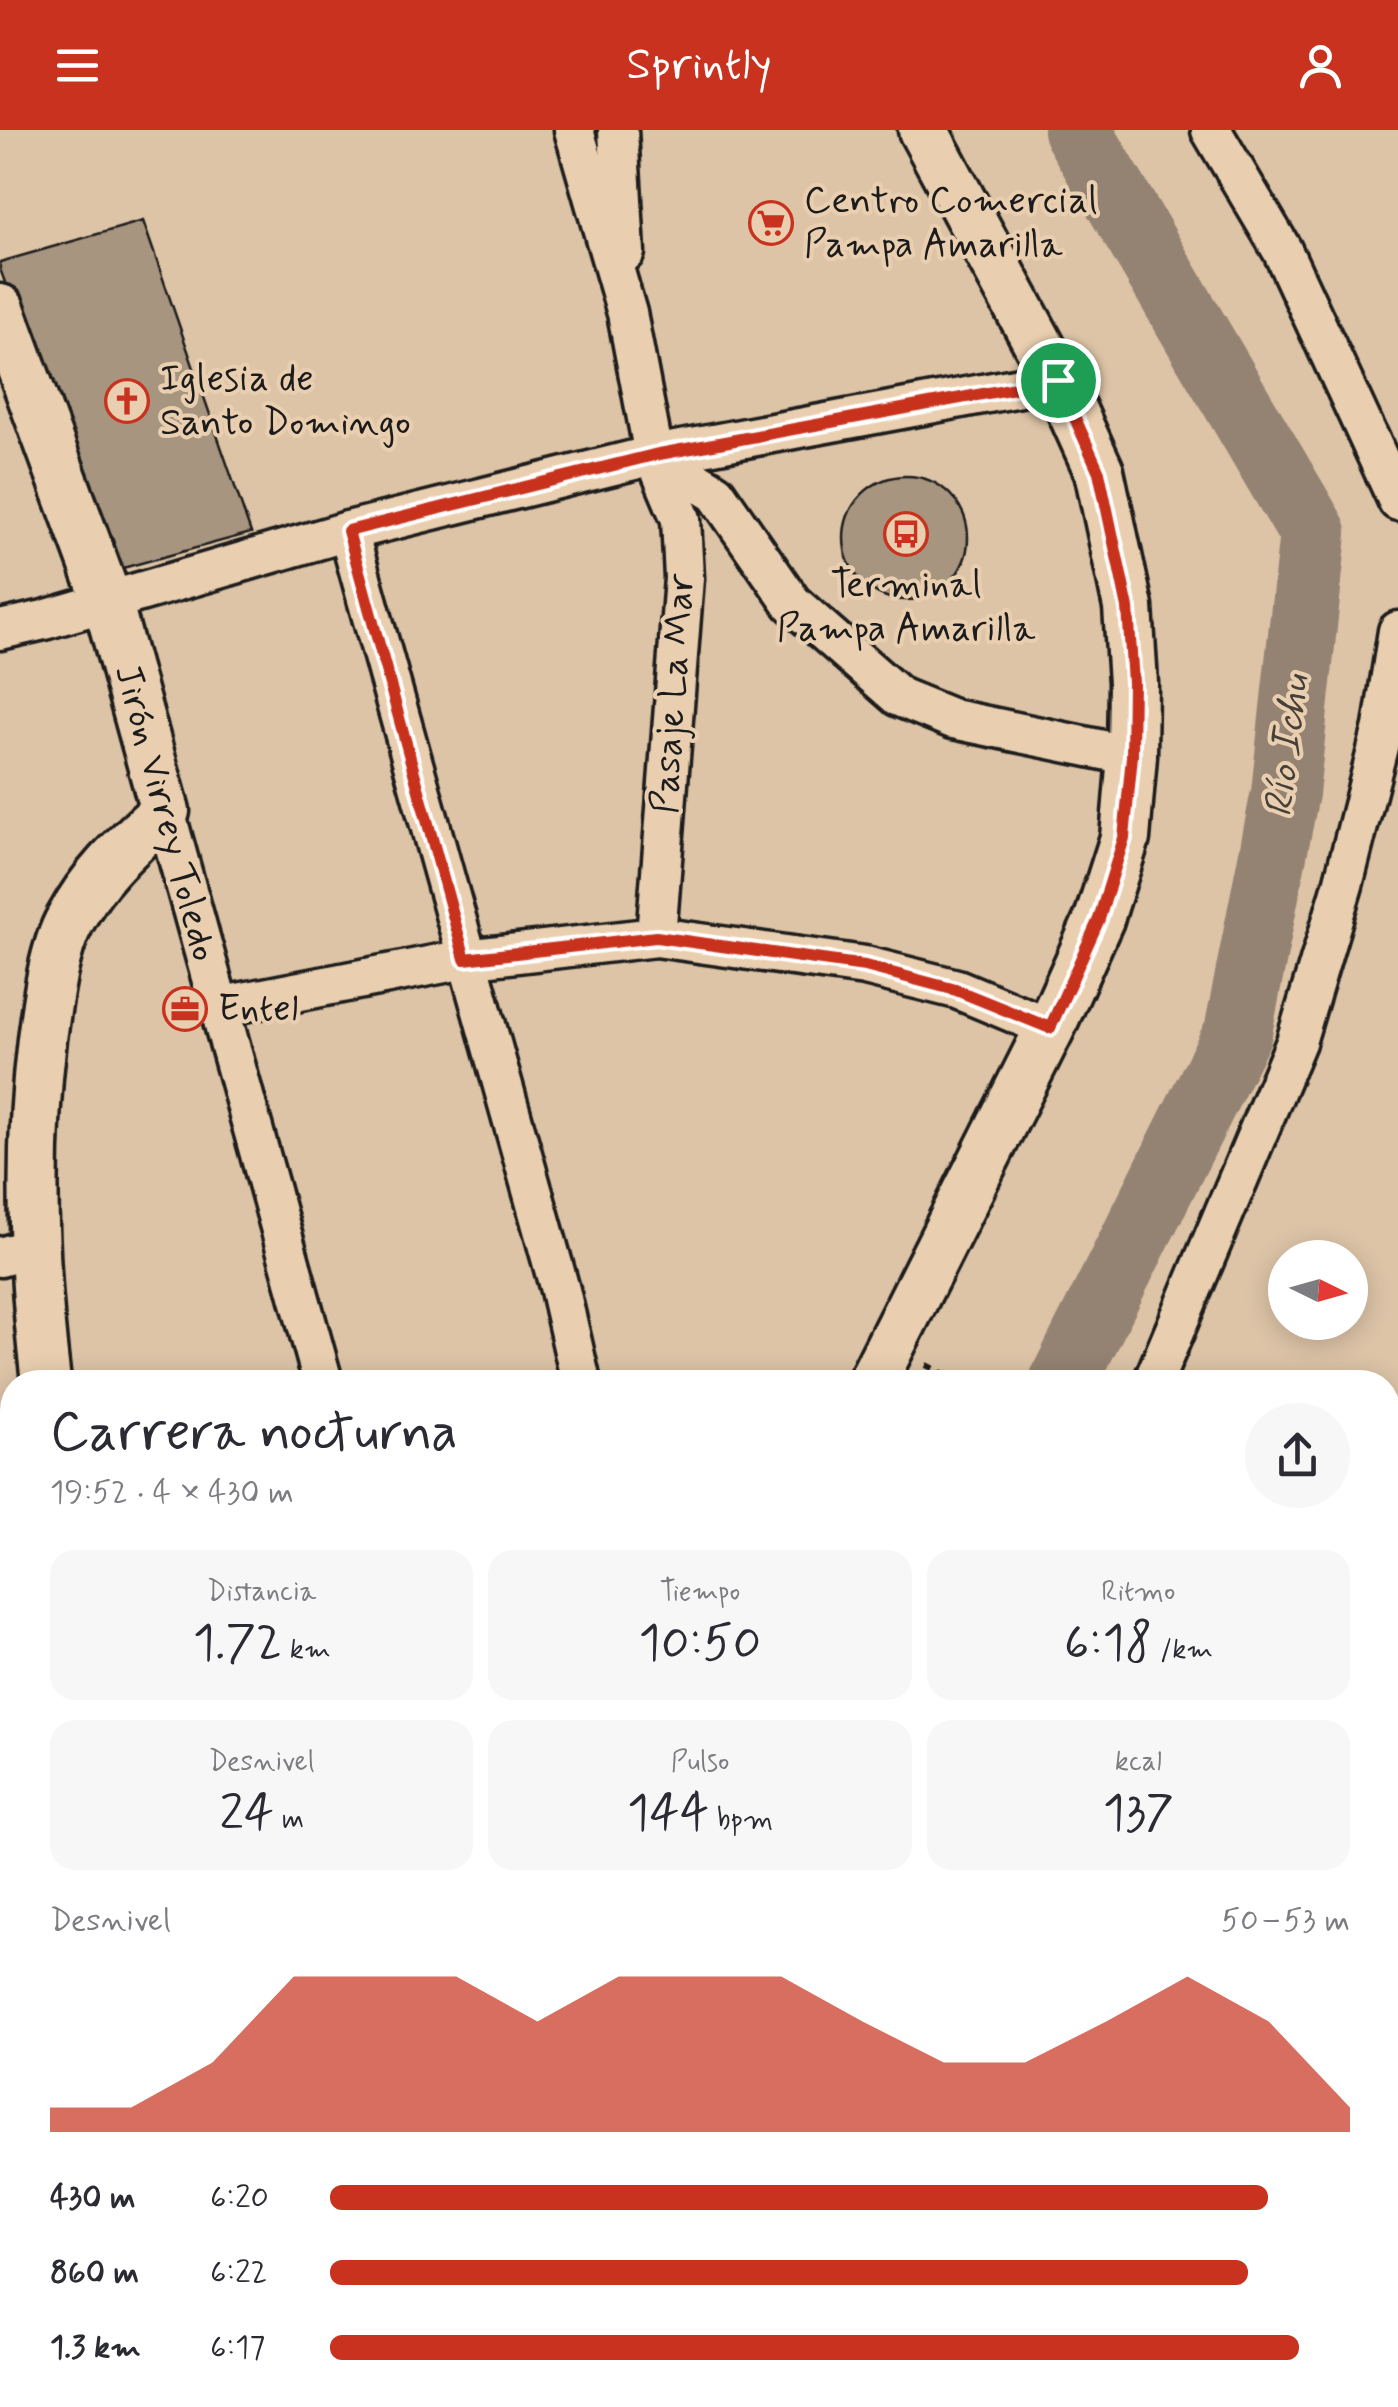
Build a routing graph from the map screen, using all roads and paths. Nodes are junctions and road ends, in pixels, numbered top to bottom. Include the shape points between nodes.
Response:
1 (574, 130) edge
2 (618, 130) edge
3 (923, 130) edge
4 (1211, 130) edge
5 (0, 309) edge
6 (627, 313) junction
7 (1058, 380) junction
8 (654, 455) junction
9 (1398, 501) edge
10 (348, 531) junction
11 (107, 600) junction
12 (0, 630) edge
13 (1398, 631) edge
14 (1132, 756) junction
15 (165, 811) junction
16 (656, 937) junction
17 (465, 959) junction
18 (218, 1007) junction
19 (1050, 1028) junction
20 (16, 1252) edge
21 (43, 1370) edge
22 (320, 1370) edge
23 (578, 1370) edge
24 (878, 1370) edge
25 (1158, 1370) edge

1 - 6 street
2 - 6 street
3 - 7 main road
4 - 9 street via 1282,250
5 - 11 main road, Jirón Virrey Toledo
6 - 8 street, Pasaje La Mar
7 - 8 street
7 - 14 main road via 1099,472 1128,608
8 - 10 street
8 - 14 street via 716,493 792,602 899,697 953,719
8 - 16 street, Pasaje La Mar via 681,519 684,578
10 - 11 street
10 - 17 street
11 - 12 street
11 - 15 main road, Jirón Virrey Toledo
13 - 25 street via 1378,745 1296,1042
14 - 19 main road via 1124,838 1099,919
15 - 18 street, Jirón Virrey Toledo
15 - 20 main road via 98,874 68,923 47,996
16 - 17 street
16 - 19 street via 865,966 956,990
17 - 18 street
17 - 23 street
18 - 22 street, Jirón Virrey Toledo
19 - 24 main road
20 - 21 main road

